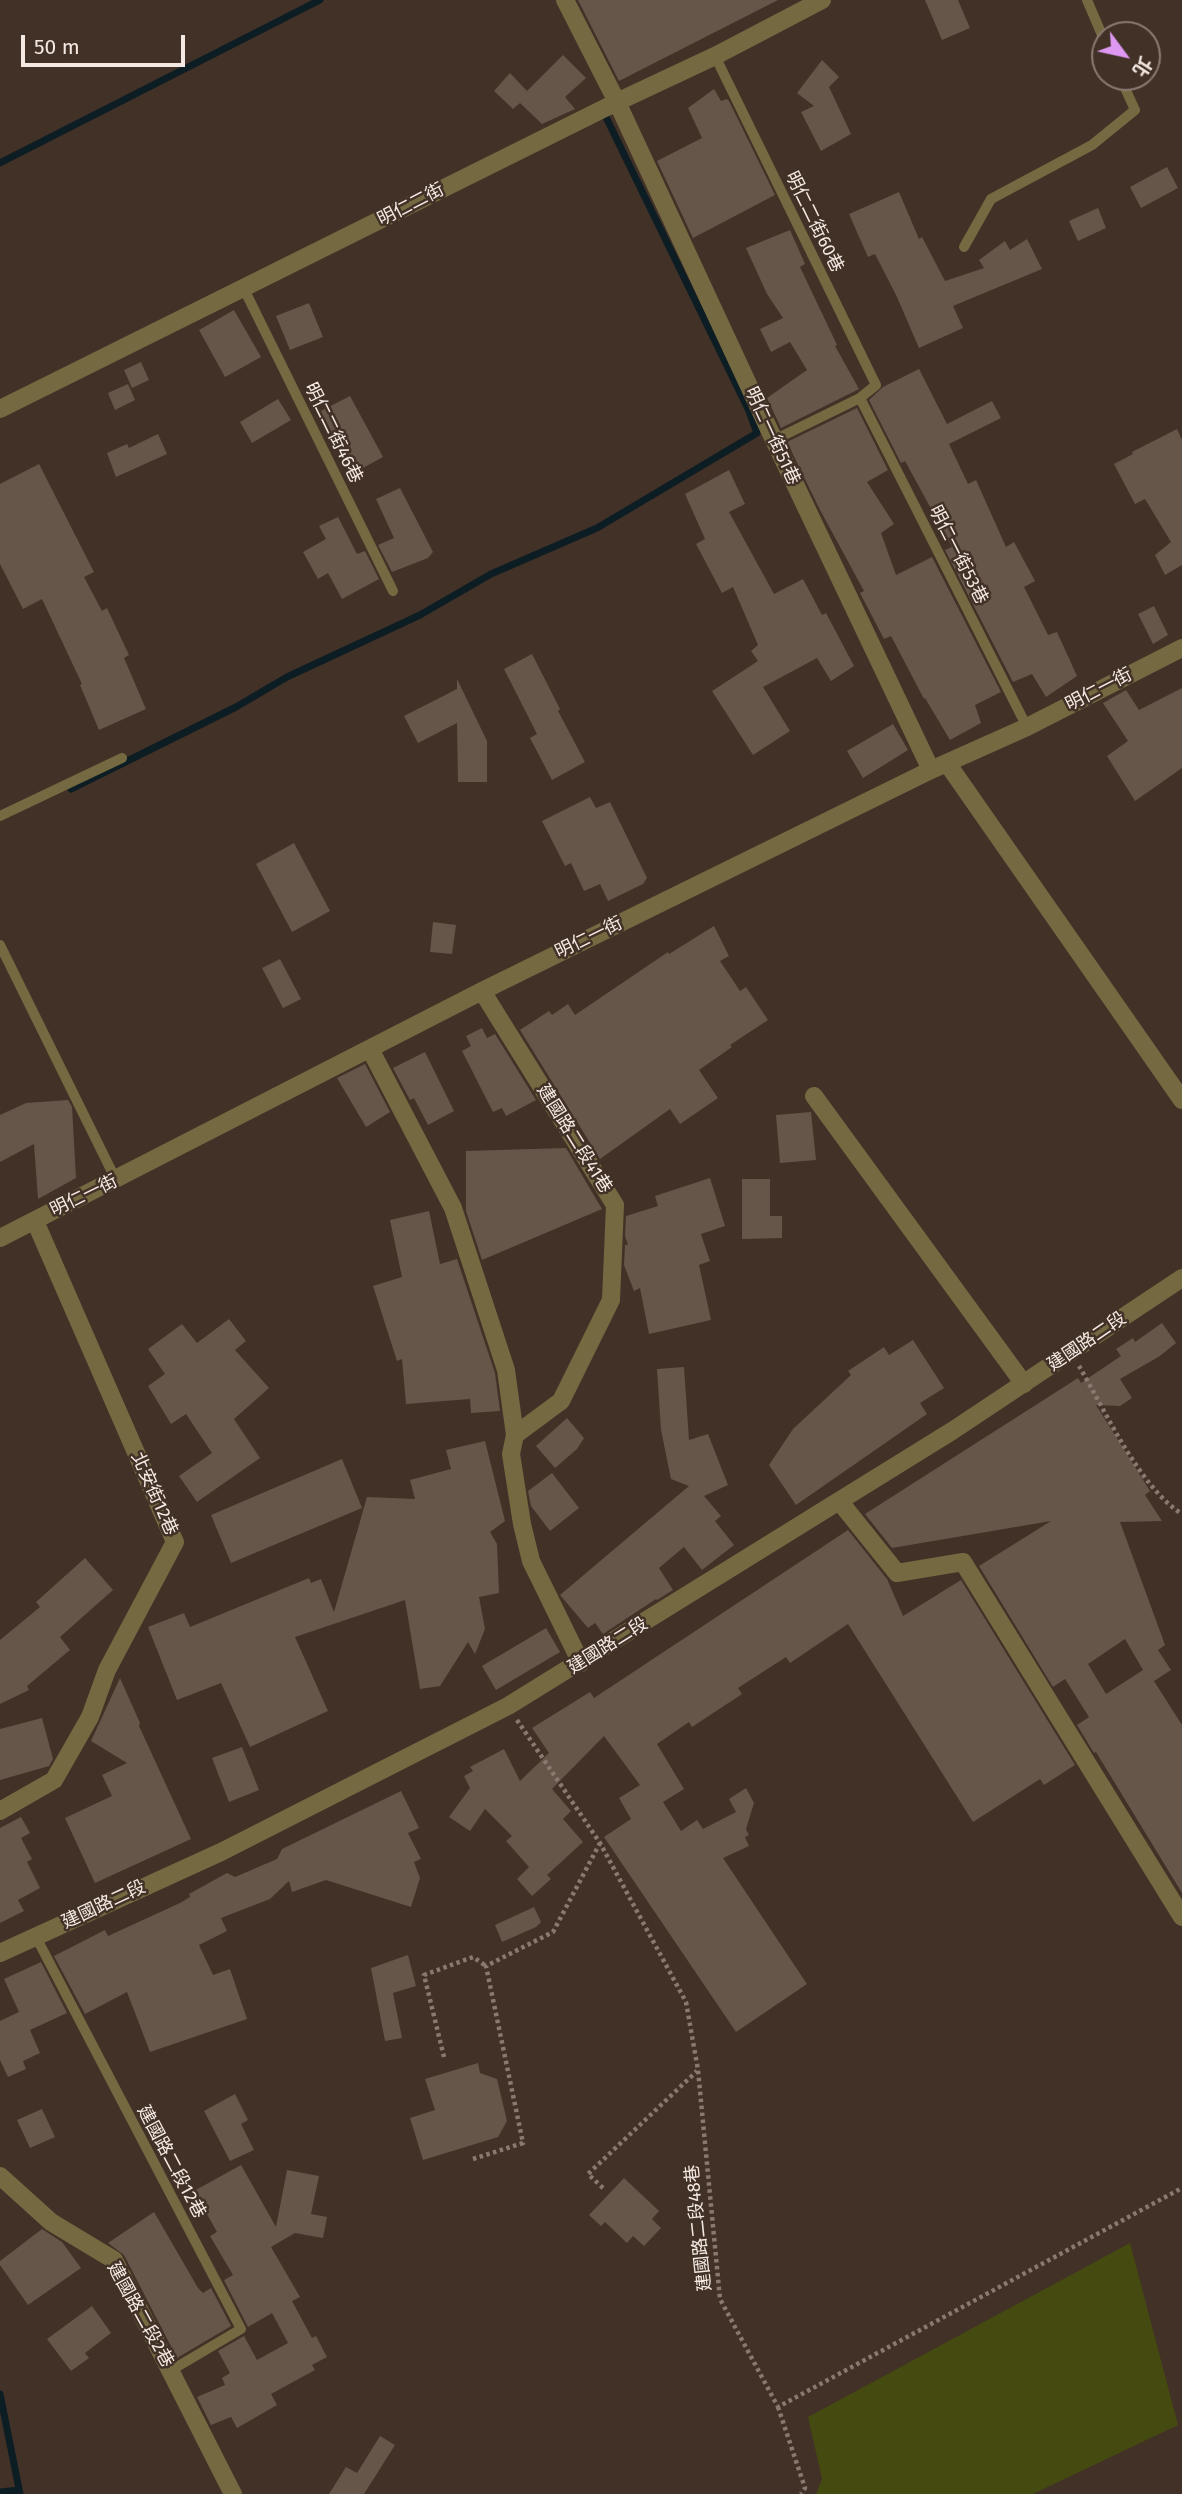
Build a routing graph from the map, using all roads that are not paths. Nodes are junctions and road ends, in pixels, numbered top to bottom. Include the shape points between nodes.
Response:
1 (565, 0) edge
2 (822, 0) edge
3 (1087, 0) edge
4 (1096, 21) edge
5 (715, 55) junction
6 (1126, 91) edge
7 (617, 102) junction
8 (964, 247) dead end
9 (244, 289) junction
10 (860, 398) junction
11 (0, 409) edge
12 (774, 440) junction
13 (393, 591) dead end
14 (1182, 648) edge
15 (1027, 727) junction
16 (122, 758) dead end
17 (939, 767) junction
18 (0, 816) edge
19 (0, 944) edge
20 (482, 991) junction
21 (370, 1049) junction
22 (814, 1096) dead end
23 (1182, 1100) edge
24 (116, 1180) junction
25 (35, 1221) junction
26 (0, 1238) edge
27 (1182, 1278) edge
28 (1024, 1384) junction
29 (515, 1435) junction
30 (839, 1502) junction
31 (581, 1663) junction
32 (0, 1811) edge
33 (1182, 1917) edge
34 (36, 1937) junction
35 (0, 1953) edge
36 (0, 2176) edge
37 (170, 2371) junction
38 (233, 2494) edge

1 - 7 street, 明仁一街51巷
2 - 5 street, 明仁二街
3 - 4 lane
5 - 7 street, 明仁二街
5 - 10 lane, 明仁二街60巷 via 876,384
6 - 8 lane via 1135,110 1092,145 990,199
7 - 9 street, 明仁二街
7 - 12 street, 明仁一街51巷
9 - 11 street, 明仁二街
9 - 13 lane, 明仁二街46巷
10 - 12 lane
10 - 15 lane, 明仁一街53巷
12 - 17 street, 明仁一街51巷
14 - 15 street, 明仁一街
15 - 17 street, 明仁一街
16 - 18 lane
17 - 20 street, 明仁一街
17 - 23 street, 明仁一街51巷
19 - 24 lane
20 - 21 street, 明仁一街
20 - 29 street, 建國路二段41巷 via 615,1205 611,1300 561,1401
21 - 24 street, 明仁一街
21 - 29 street via 453,1208 506,1370
22 - 28 street
24 - 25 street, 明仁一街
25 - 26 street, 明仁一街
25 - 32 street, 北安街12巷 via 176,1542 54,1780
27 - 28 street, 建國路二段
28 - 30 street, 建國路二段
29 - 31 street via 511,1454 531,1561
30 - 31 street, 建國路二段
30 - 33 street via 897,1573 962,1562
31 - 34 street, 建國路二段 via 508,1706 221,1852
34 - 35 street, 建國路二段
34 - 37 lane, 建國路二段12巷 via 241,2329
36 - 37 street, 建國路二段2巷 via 51,2222 114,2260
37 - 38 street, 建國路二段2巷

